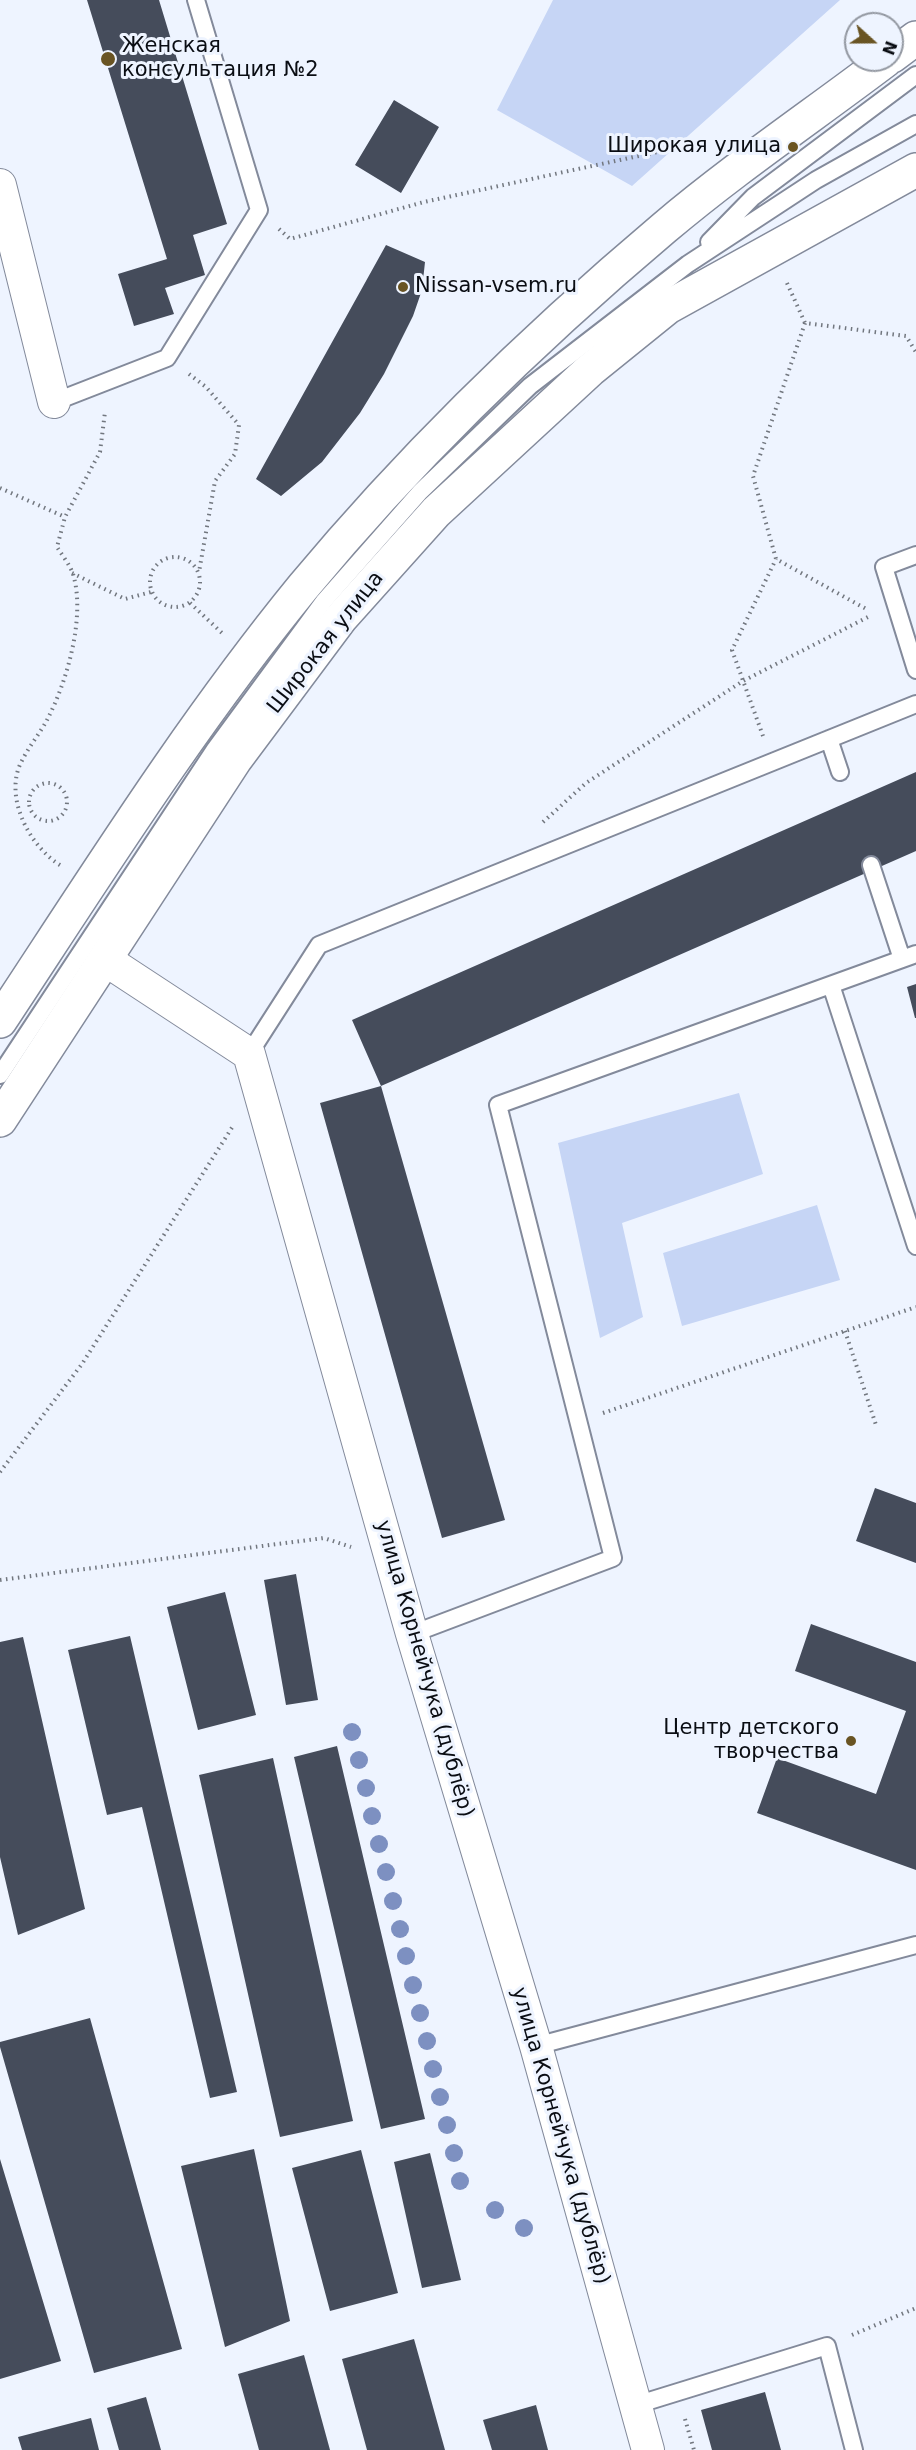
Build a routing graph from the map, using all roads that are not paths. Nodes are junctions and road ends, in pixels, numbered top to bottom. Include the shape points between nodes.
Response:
1 (196, 0) edge
2 (870, 72) edge
3 (916, 75) edge
4 (916, 124) edge
5 (916, 170) edge
6 (0, 186) edge
7 (688, 264) junction
8 (54, 402) joint
9 (916, 555) edge
10 (916, 670) edge
11 (916, 704) edge
12 (829, 739) junction
13 (840, 772) dead end
14 (871, 865) dead end
15 (107, 956) junction
16 (909, 956) edge
17 (831, 984) junction
18 (0, 1021) edge
19 (249, 1054) junction
20 (0, 1075) edge
21 (0, 1120) edge
22 (916, 1246) edge
23 (412, 1634) junction
24 (916, 1945) edge
25 (536, 2046) junction
26 (636, 2405) junction
27 (648, 2450) edge
28 (854, 2450) edge

1 - 8 lane via 259,210 167,358
2 - 18 main road via 667,226 534,342 403,476 304,587 192,732
3 - 7 lane, Широкая улица via 753,197
4 - 7 lane, Широкая улица via 816,180
5 - 15 main road, Широкая улица via 660,314 590,370 435,512 341,618 235,760
6 - 8 street
7 - 20 lane, Широкая улица via 530,386 420,492 324,601 215,749
9 - 10 lane via 884,567
11 - 12 lane
12 - 13 lane
12 - 19 lane via 319,945
14 - 16 lane
15 - 19 street via 118,968
15 - 21 main road, Широкая улица
16 - 17 lane
17 - 22 lane
17 - 23 lane via 498,1105 613,1558
19 - 23 street, улица Корнейчука (дублёр)
23 - 25 street, улица Корнейчука (дублёр)
24 - 25 lane
25 - 26 street, улица Корнейчука (дублёр)
26 - 27 street, улица Корнейчука (дублёр)
26 - 28 lane via 827,2346

